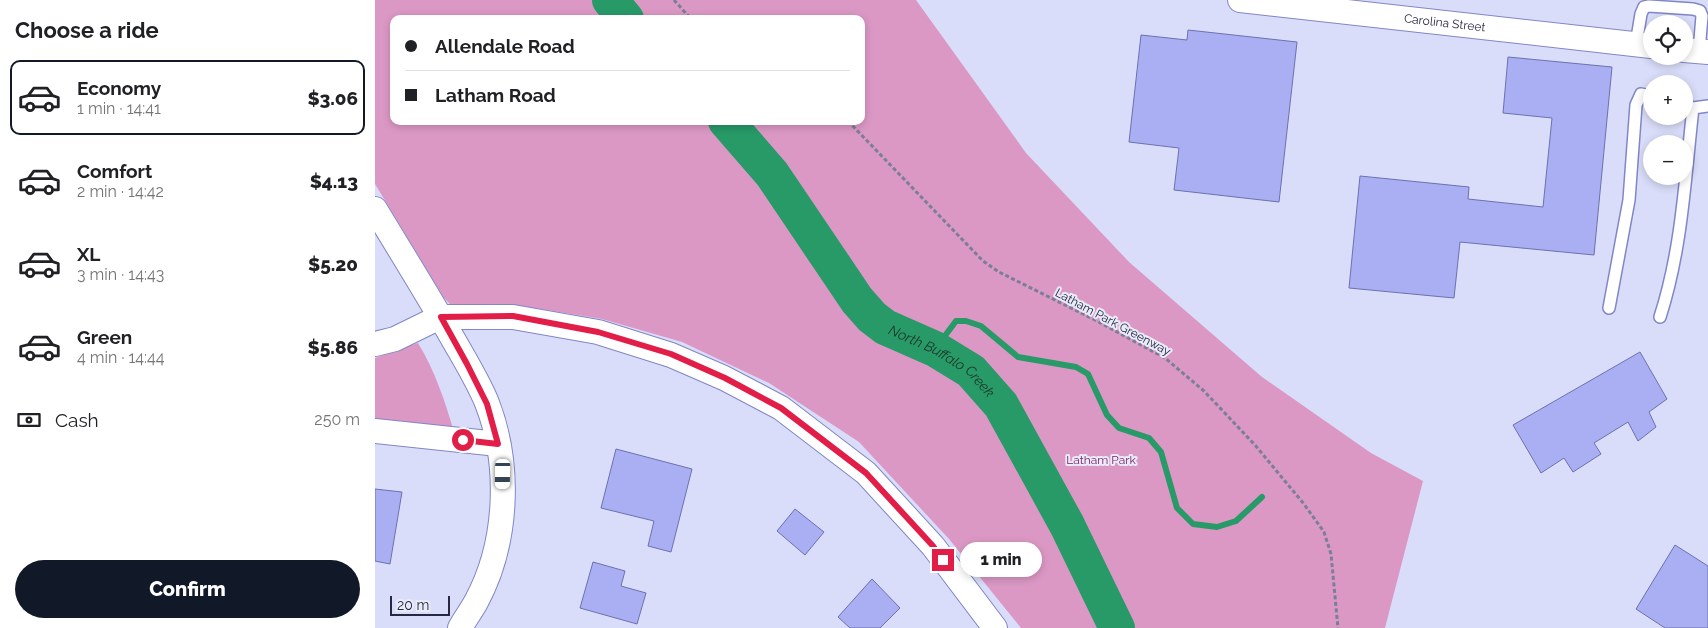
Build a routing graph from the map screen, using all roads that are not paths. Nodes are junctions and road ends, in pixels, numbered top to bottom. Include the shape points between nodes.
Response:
1 (1239, 0) edge
2 (1348, 6) edge
3 (1643, 45) edge
4 (1697, 51) edge
5 (1643, 98) edge
6 (1708, 106) edge
7 (1693, 107) edge
8 (1687, 125) edge
9 (375, 209) edge
10 (1609, 308) dead end
11 (441, 317) junction
12 (1660, 317) dead end
13 (375, 344) edge
14 (375, 431) edge
15 (498, 444) junction
16 (460, 628) edge
17 (995, 628) edge

1 - 2 street, Carolina Street
2 - 3 street, Carolina Street
3 - 4 lane via 1641,14 1644,8 1693,9 1702,16
5 - 10 lane via 1636,104 1629,200
6 - 7 lane
8 - 12 lane via 1679,236
9 - 11 street
11 - 13 street via 395,339
11 - 15 street via 487,404
11 - 17 street via 513,316 598,332 671,354 781,408 866,473 933,546
14 - 15 street
15 - 16 street via 503,474 497,542 476,602

